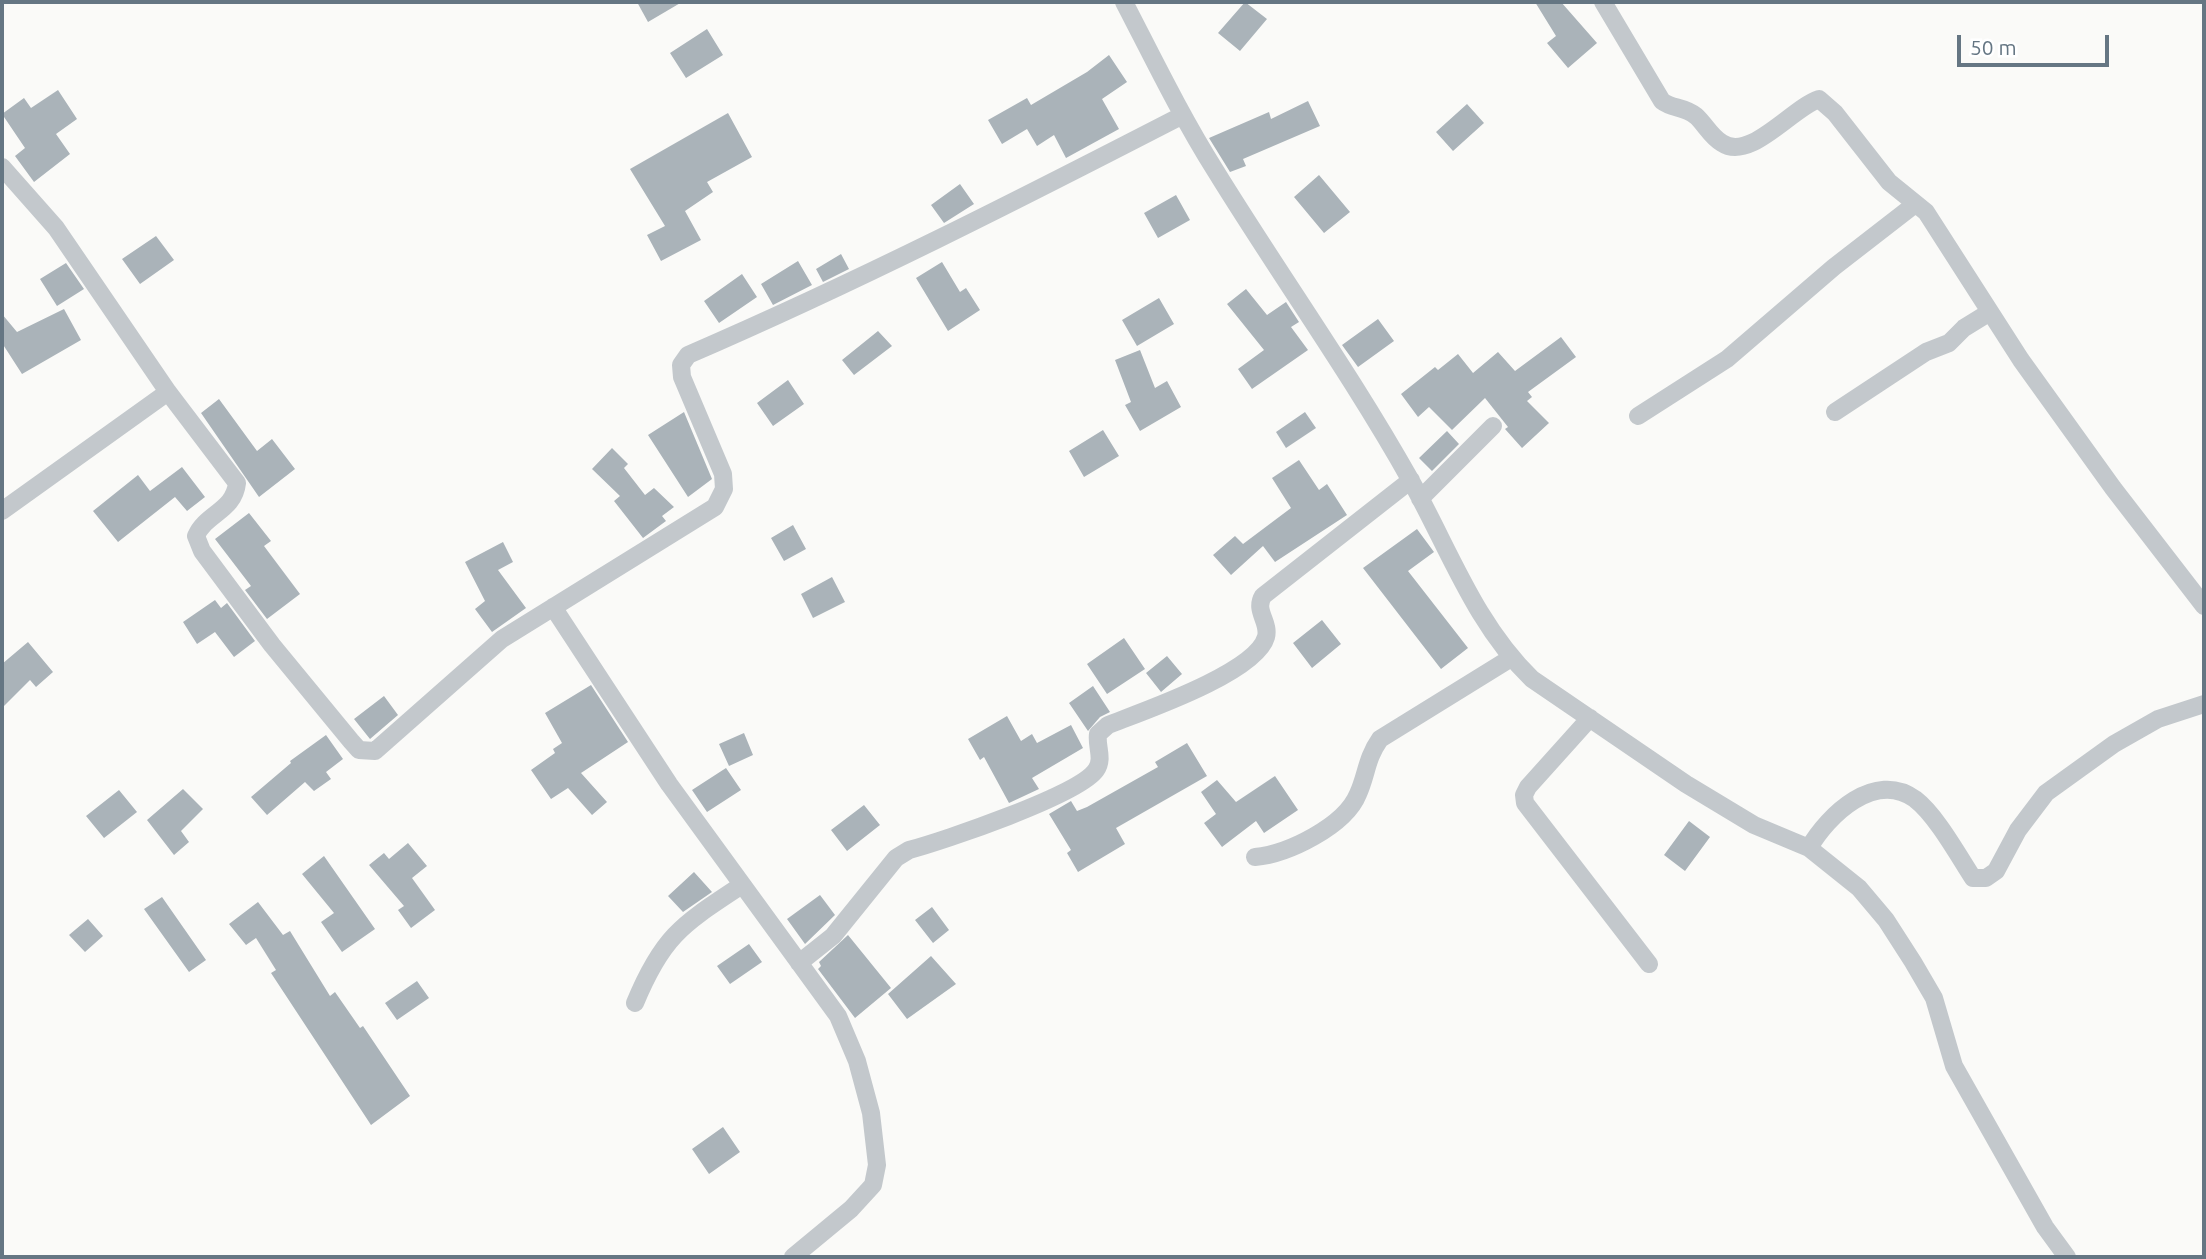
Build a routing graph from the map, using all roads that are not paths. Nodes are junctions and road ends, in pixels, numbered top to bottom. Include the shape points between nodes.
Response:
1 (1124, 2) edge
2 (1603, 2) edge
3 (1183, 115) junction
4 (2, 167) edge
5 (1914, 205) junction
6 (1990, 312) junction
7 (168, 392) junction
8 (1835, 412) dead end
9 (1638, 416) dead end
10 (1493, 426) dead end
11 (1410, 480) junction
12 (1420, 499) junction
13 (2, 511) edge
14 (2204, 606) edge
15 (553, 607) junction
16 (1511, 658) junction
17 (2204, 704) edge
18 (1590, 718) junction
19 (1809, 848) junction
20 (1255, 857) dead end
21 (742, 885) junction
22 (799, 963) junction
23 (1649, 964) dead end
24 (635, 1003) dead end
25 (793, 1257) edge
26 (2067, 1257) edge

1 - 3 street
2 - 5 street via 1662,101 1697,117 1720,143 1742,148 1819,99
3 - 11 street
3 - 15 street via 909,255 688,355 681,365 682,376 723,474 722,497 715,508
4 - 7 street via 56,228
5 - 6 street via 1926,212
5 - 9 street via 1727,359
6 - 8 street via 1949,343 1926,352
6 - 14 street via 2113,488
7 - 13 street
7 - 15 street via 237,483 229,506 200,526 196,536 202,551 359,750 375,751 502,639
10 - 12 street
11 - 12 street
11 - 22 street via 1262,596 1259,609 1266,638 1255,653 1195,691 1108,724 1098,734 1096,771 1084,781 1000,820 897,858 833,936
12 - 16 street via 1481,615
15 - 21 street via 669,784
16 - 18 street via 1532,679
16 - 20 street via 1380,739 1368,757 1358,796 1340,820 1279,855
17 - 19 street via 2158,719 2046,793 2018,830 1996,871 1986,878 1973,878 1915,799 1899,792 1881,790 1859,797 1817,833
18 - 19 street via 1754,825
18 - 23 street via 1528,787 1525,803
19 - 26 street via 1858,888 1913,962 1934,998 1954,1066 2045,1227
21 - 22 street
21 - 24 street via 690,919 666,942
22 - 25 street via 838,1016 857,1061 871,1113 877,1165 873,1185

